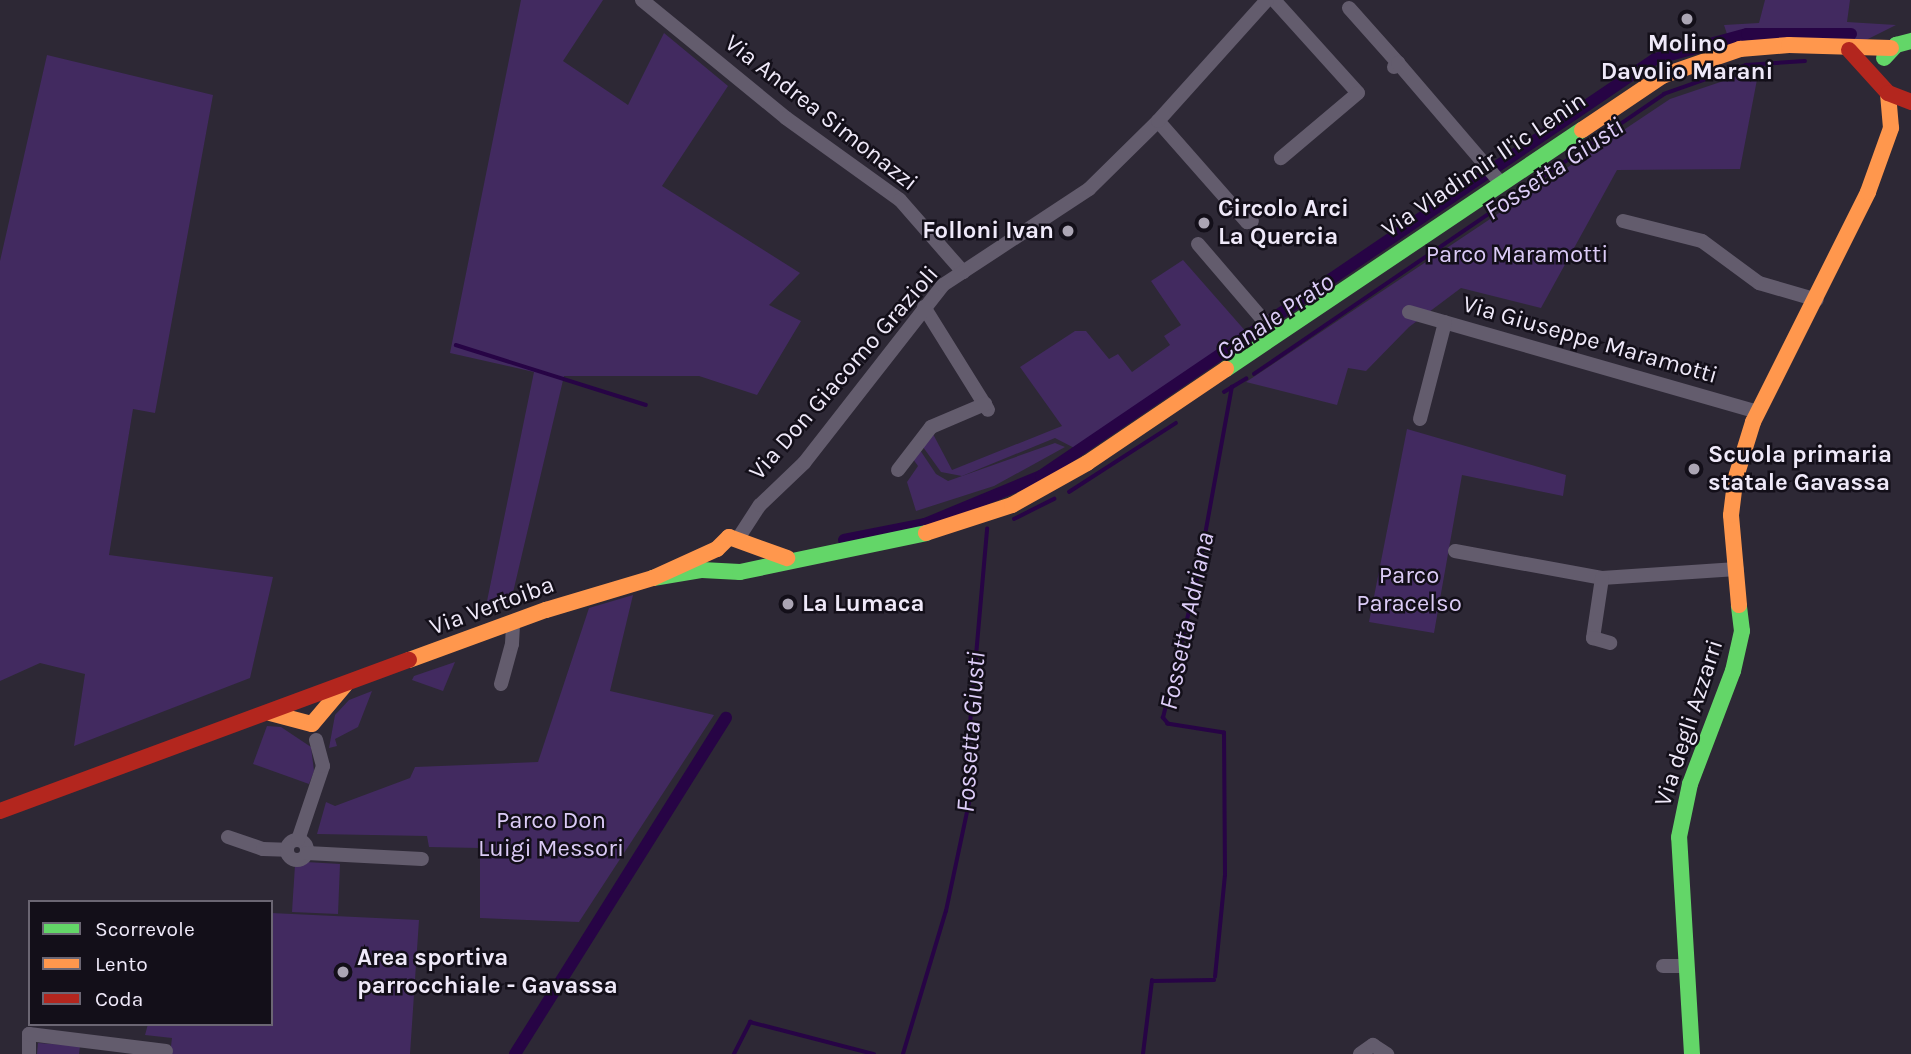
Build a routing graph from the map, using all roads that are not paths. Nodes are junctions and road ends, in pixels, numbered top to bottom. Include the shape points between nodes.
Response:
1 (642, 0) edge
2 (1268, 0) edge
3 (1274, 0) edge
4 (1349, 8) dead end
5 (1911, 26) edge
6 (1901, 44) edge
7 (1849, 50) junction
8 (1885, 86) junction
9 (1911, 105) edge
10 (1158, 121) junction
11 (1891, 128) junction
12 (1281, 158) dead end
13 (1494, 174) junction
14 (1252, 221) dead end
15 (1623, 221) dead end
16 (1198, 244) dead end
17 (963, 272) junction
18 (1817, 300) junction
19 (924, 307) junction
20 (1409, 312) dead end
21 (1445, 322) junction
22 (1272, 330) junction
23 (1758, 412) junction
24 (1420, 419) dead end
25 (898, 470) dead end
26 (739, 537) junction
27 (717, 549) junction
28 (752, 549) junction
29 (1455, 551) dead end
30 (792, 559) junction
31 (724, 569) junction
32 (745, 569) junction
33 (1737, 569) junction
34 (653, 578) junction
35 (1602, 578) junction
36 (513, 622) junction
37 (1610, 643) dead end
38 (348, 682) junction
39 (501, 684) dead end
40 (303, 703) junction
41 (260, 714) junction
42 (310, 721) junction
43 (0, 811) edge
44 (228, 837) dead end
45 (298, 840) junction
46 (286, 850) junction
47 (307, 853) junction
48 (422, 859) dead end
49 (1663, 966) dead end
50 (1685, 966) junction
51 (166, 1051) dead end
52 (29, 1054) edge
53 (1360, 1054) edge
54 (1387, 1054) edge
55 (1692, 1054) edge

1 - 17 street, Via Andrea Simonazzi via 786,118 900,200
2 - 10 street, Via Don Giacomo Grazioli
3 - 12 street via 1357,93
4 - 13 street
5 - 6 main road
6 - 7 main road, Via Vladimir Il'ic Lenin
6 - 8 main road via 1882,63
7 - 8 main road
7 - 13 main road, Via Vladimir Il'ic Lenin via 1777,46 1693,62
8 - 9 main road
8 - 11 main road, Via degli Azzarri
9 - 11 main road, Via degli Azzarri
10 - 14 street via 1247,222
10 - 17 street, Via Don Giacomo Grazioli via 1089,189
11 - 18 main road, Via degli Azzarri via 1868,192
13 - 22 main road, Via Vladimir Il'ic Lenin
15 - 18 street via 1702,242 1759,283
16 - 22 street
17 - 19 street, Via Don Giacomo Grazioli via 943,285
18 - 23 main road, Via degli Azzarri
19 - 25 street via 986,407 931,427
19 - 26 street, Via Don Giacomo Grazioli via 804,463 760,505
20 - 21 street, Via Giuseppe Maramotti
21 - 23 street, Via Giuseppe Maramotti
21 - 24 street
22 - 30 main road, Via Vladimir Il'ic Lenin via 1030,497 917,538
23 - 33 main road, Via degli Azzarri via 1744,444 1732,496
26 - 27 main road via 729,537
26 - 28 main road, Via Vladimir Il'ic Lenin
27 - 31 main road
27 - 34 main road
28 - 30 main road, Via Vladimir Il'ic Lenin
28 - 32 main road via 752,560
29 - 35 street
30 - 32 main road, Via Vladimir Il'ic Lenin
31 - 32 main road, Via Vladimir Il'ic Lenin via 734,573
31 - 34 main road, Via Vladimir Il'ic Lenin
33 - 35 street
33 - 50 main road, Via degli Azzarri via 1743,617 1740,644 1696,764 1681,820 1678,852
34 - 36 main road, Via Vertoiba
35 - 37 street via 1593,638
36 - 38 main road, Via Vertoiba
36 - 39 street
38 - 40 main road, Via Vertoiba
38 - 42 main road
40 - 41 main road, Via Vertoiba
40 - 42 main road via 295,714
41 - 42 main road
41 - 43 main road
42 - 45 street via 323,766
44 - 46 street via 263,849
45 - 46 street
45 - 47 street
46 - 47 street via 297,861
47 - 48 street
49 - 50 street
50 - 55 main road, Via degli Azzarri
51 - 52 street via 29,1034
53 - 54 street via 1373,1045

